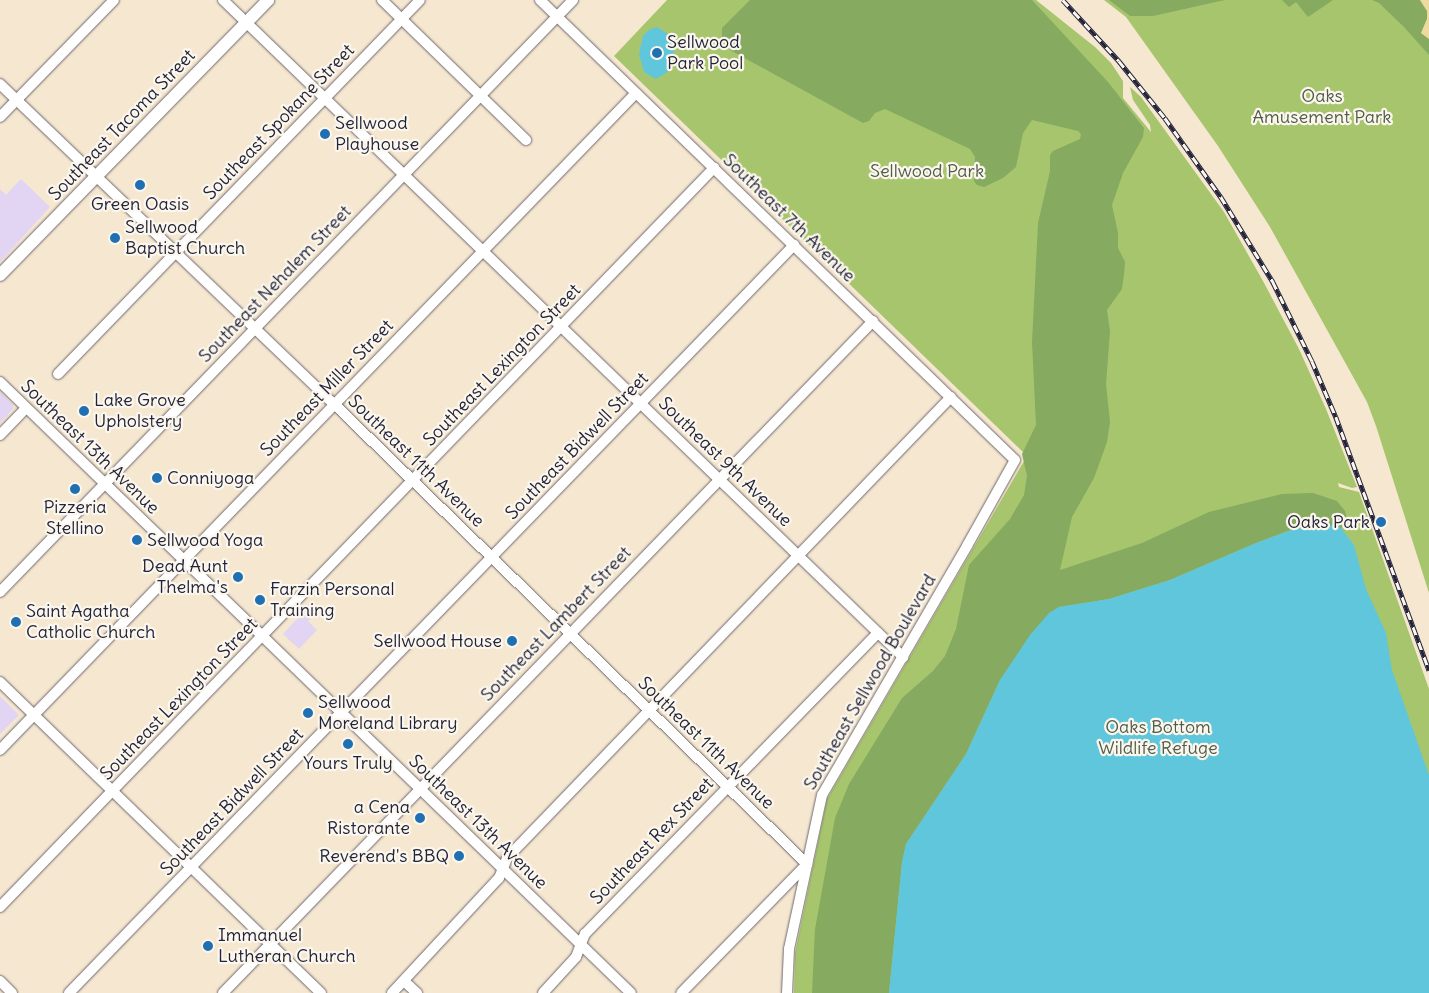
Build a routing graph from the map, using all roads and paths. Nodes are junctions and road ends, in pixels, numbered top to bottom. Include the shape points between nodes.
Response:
1 (114, 0) edge
2 (223, 0) edge
3 (268, 0) edge
4 (382, 0) edge
5 (420, 0) edge
6 (540, 0) edge
7 (573, 0) edge
8 (557, 17) junction
9 (402, 19) junction
10 (246, 23) junction
11 (0, 84) edge
12 (636, 92) junction
13 (480, 95) junction
14 (326, 98) junction
15 (17, 99) junction
16 (0, 117) edge
17 (526, 140) dead end
18 (714, 168) junction
19 (404, 174) junction
20 (97, 177) junction
21 (794, 245) junction
22 (483, 251) junction
23 (176, 252) junction
24 (0, 275) edge
25 (873, 321) junction
26 (255, 328) junction
27 (561, 328) junction
28 (58, 374) dead end
29 (0, 382) edge
30 (952, 397) junction
31 (641, 403) junction
32 (334, 404) junction
33 (26, 408) junction
34 (0, 435) edge
35 (1014, 460) joint
36 (719, 479) junction
37 (412, 481) junction
38 (105, 484) junction
39 (799, 555) junction
40 (492, 558) junction
41 (183, 560) junction
42 (0, 592) edge
43 (878, 632) junction
44 (569, 633) junction
45 (262, 636) junction
46 (903, 657) junction
47 (0, 682) edge
48 (649, 710) junction
49 (341, 712) junction
50 (34, 715) junction
51 (0, 750) edge
52 (728, 787) junction
53 (420, 789) junction
54 (114, 791) junction
55 (806, 864) junction
56 (192, 867) junction
57 (502, 869) junction
58 (0, 907) edge
59 (271, 944) junction
60 (581, 944) junction
61 (0, 981) edge
62 (404, 981) junction
63 (12, 993) edge
64 (69, 993) edge
65 (223, 993) edge
66 (321, 993) edge
67 (392, 993) edge
68 (417, 993) edge
69 (542, 993) edge
70 (631, 993) edge
71 (681, 993) edge
72 (787, 993) edge

1 - 15 street
2 - 10 street, Southeast 9th Avenue
3 - 10 main road, Southeast Tacoma Street
4 - 9 street
5 - 9 street, Southeast Spokane Street
6 - 8 street, Southeast 7th Avenue
7 - 8 street, Southeast Nehalem Street
8 - 12 street, Southeast 7th Avenue
8 - 13 street, Southeast Nehalem Street
9 - 13 street
9 - 14 street, Southeast Spokane Street
10 - 14 street, Southeast 9th Avenue
10 - 20 main road, Southeast Tacoma Street
11 - 15 street, Southeast 11th Avenue
12 - 18 street, Southeast 7th Avenue
12 - 22 street, Southeast Miller Street
13 - 17 street
13 - 19 street, Southeast Nehalem Street
14 - 19 street, Southeast 9th Avenue
14 - 23 street, Southeast Spokane Street
15 - 16 street
15 - 20 street, Southeast 11th Avenue
18 - 21 street, Southeast 7th Avenue
18 - 27 street, Southeast Lexington Street
19 - 22 street, Southeast 9th Avenue
19 - 26 street, Southeast Nehalem Street
20 - 23 street, Southeast 11th Avenue
20 - 24 main road, Southeast Tacoma Street
21 - 25 street, Southeast 7th Avenue
21 - 31 street, Southeast Bidwell Street
22 - 27 street, Southeast 9th Avenue
22 - 32 street, Southeast Miller Street
23 - 26 street, Southeast 11th Avenue
23 - 28 street, Southeast Spokane Street
25 - 30 street, Southeast 7th Avenue
25 - 36 street, Southeast Lambert Street
26 - 32 street, Southeast 11th Avenue
26 - 38 street, Southeast Nehalem Street
27 - 31 street, Southeast 9th Avenue
27 - 37 street, Southeast Lexington Street
29 - 33 street, Southeast 13th Avenue
30 - 35 street, Southeast 7th Avenue
30 - 39 street
31 - 36 street, Southeast 9th Avenue
31 - 40 street, Southeast Bidwell Street
32 - 37 street, Southeast 11th Avenue
32 - 41 street, Southeast Miller Street
33 - 34 street
33 - 38 street, Southeast 13th Avenue
35 - 46 street, Southeast Sellwood Boulevard
36 - 39 street, Southeast 9th Avenue
36 - 44 street, Southeast Lambert Street
37 - 40 street, Southeast 11th Avenue
37 - 45 street, Southeast Lexington Street
38 - 41 street, Southeast 13th Avenue
38 - 42 street, Southeast Nehalem Street
39 - 43 street, Southeast 9th Avenue
39 - 48 street
40 - 44 street, Southeast 11th Avenue
40 - 49 street, Southeast Bidwell Street
41 - 45 street, Southeast 13th Avenue
41 - 50 street, Southeast Miller Street
43 - 46 street, Southeast 9th Avenue
43 - 52 street, Southeast Rex Street
44 - 48 street, Southeast 11th Avenue
44 - 53 street, Southeast Lambert Street
45 - 49 street, Southeast 13th Avenue
45 - 54 street, Southeast Lexington Street
46 - 55 street, Southeast Sellwood Boulevard via 822,795
47 - 50 street
48 - 52 street, Southeast 11th Avenue
48 - 57 street via 506,858
49 - 53 street, Southeast 13th Avenue
49 - 56 street, Southeast Bidwell Street
50 - 51 street, Southeast Miller Street
50 - 54 street
52 - 55 street, Southeast 11th Avenue
52 - 60 street, Southeast Rex Street via 585,934
53 - 57 street, Southeast 13th Avenue
53 - 59 street, Southeast Lambert Street
54 - 56 street
54 - 58 street, Southeast Lexington Street
55 - 71 street
55 - 72 street, Southeast Sellwood Boulevard via 788,949
56 - 59 street
56 - 64 street, Southeast Bidwell Street
57 - 60 street, Southeast 13th Avenue
57 - 62 street via 499,878
59 - 65 street, Southeast Lambert Street
59 - 66 street
60 - 69 street, Southeast Rex Street via 576,957
60 - 70 street, Southeast 13th Avenue
61 - 63 street
62 - 67 street
62 - 68 street

